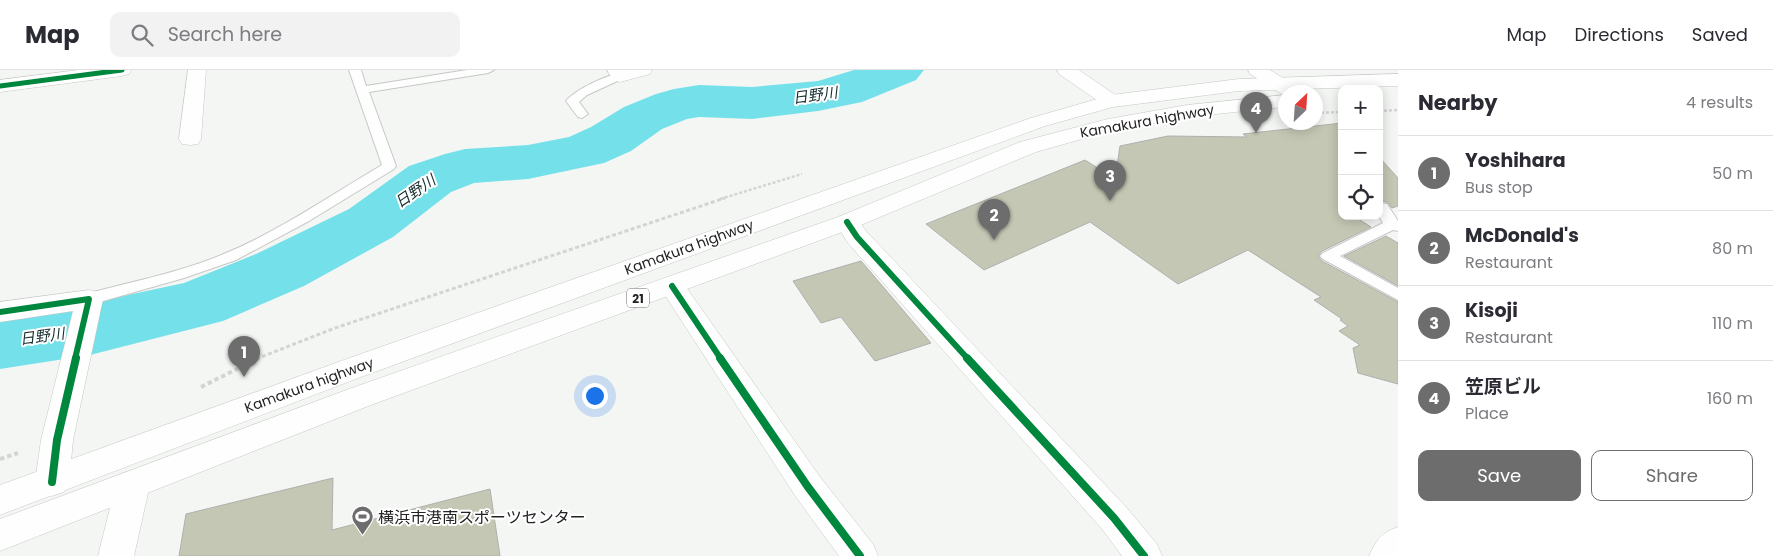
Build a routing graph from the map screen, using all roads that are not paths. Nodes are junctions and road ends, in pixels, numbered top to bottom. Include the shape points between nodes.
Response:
1 (122, 70) edge
2 (197, 70) edge
3 (355, 70) edge
4 (488, 70) edge
5 (643, 70) edge
6 (1066, 70) edge
7 (1257, 70) edge
8 (618, 73) edge
9 (1398, 80) edge
10 (0, 86) edge
11 (1278, 86) edge
12 (1323, 88) edge
13 (361, 90) junction
14 (1278, 91) edge
15 (1278, 94) edge
16 (1383, 96) edge
17 (1398, 96) edge
18 (1338, 98) edge
19 (1323, 99) edge
20 (1111, 101) junction
21 (582, 114) dead end
22 (190, 139) dead end
23 (1383, 208) edge
24 (847, 222) junction
25 (1395, 225) edge
26 (672, 286) junction
27 (1398, 295) edge
28 (88, 303) junction
29 (0, 312) edge
30 (52, 482) junction
31 (133, 484) junction
32 (0, 500) edge
33 (0, 535) edge
34 (1398, 543) edge
35 (116, 556) edge
36 (860, 556) edge
37 (1144, 556) edge
38 (1387, 556) edge

1 - 10 main road
2 - 22 main road
3 - 13 lane
4 - 13 lane
5 - 8 main road
6 - 20 main road
7 - 11 main road
8 - 21 lane via 583,92 572,102
9 - 12 main road, Kamakura highway / 21
13 - 28 lane via 388,166 304,218 231,257
14 - 20 main road, Kamakura highway / 21 via 1239,85
15 - 24 main road, Kamakura highway / 21 via 1117,124 1028,147
16 - 17 main road
18 - 19 main road
20 - 30 main road, Kamakura highway / 21 via 1038,122 370,362
23 - 25 lane
24 - 26 main road, Kamakura highway / 21
24 - 37 main road via 857,237 1114,518
25 - 27 lane via 1328,256
26 - 31 main road, Kamakura highway / 21 via 360,397
26 - 36 main road via 808,487
28 - 29 main road
28 - 30 main road via 57,440
30 - 32 main road, Kamakura highway / 21
31 - 33 main road, Kamakura highway / 21
31 - 35 main road
34 - 38 main road

